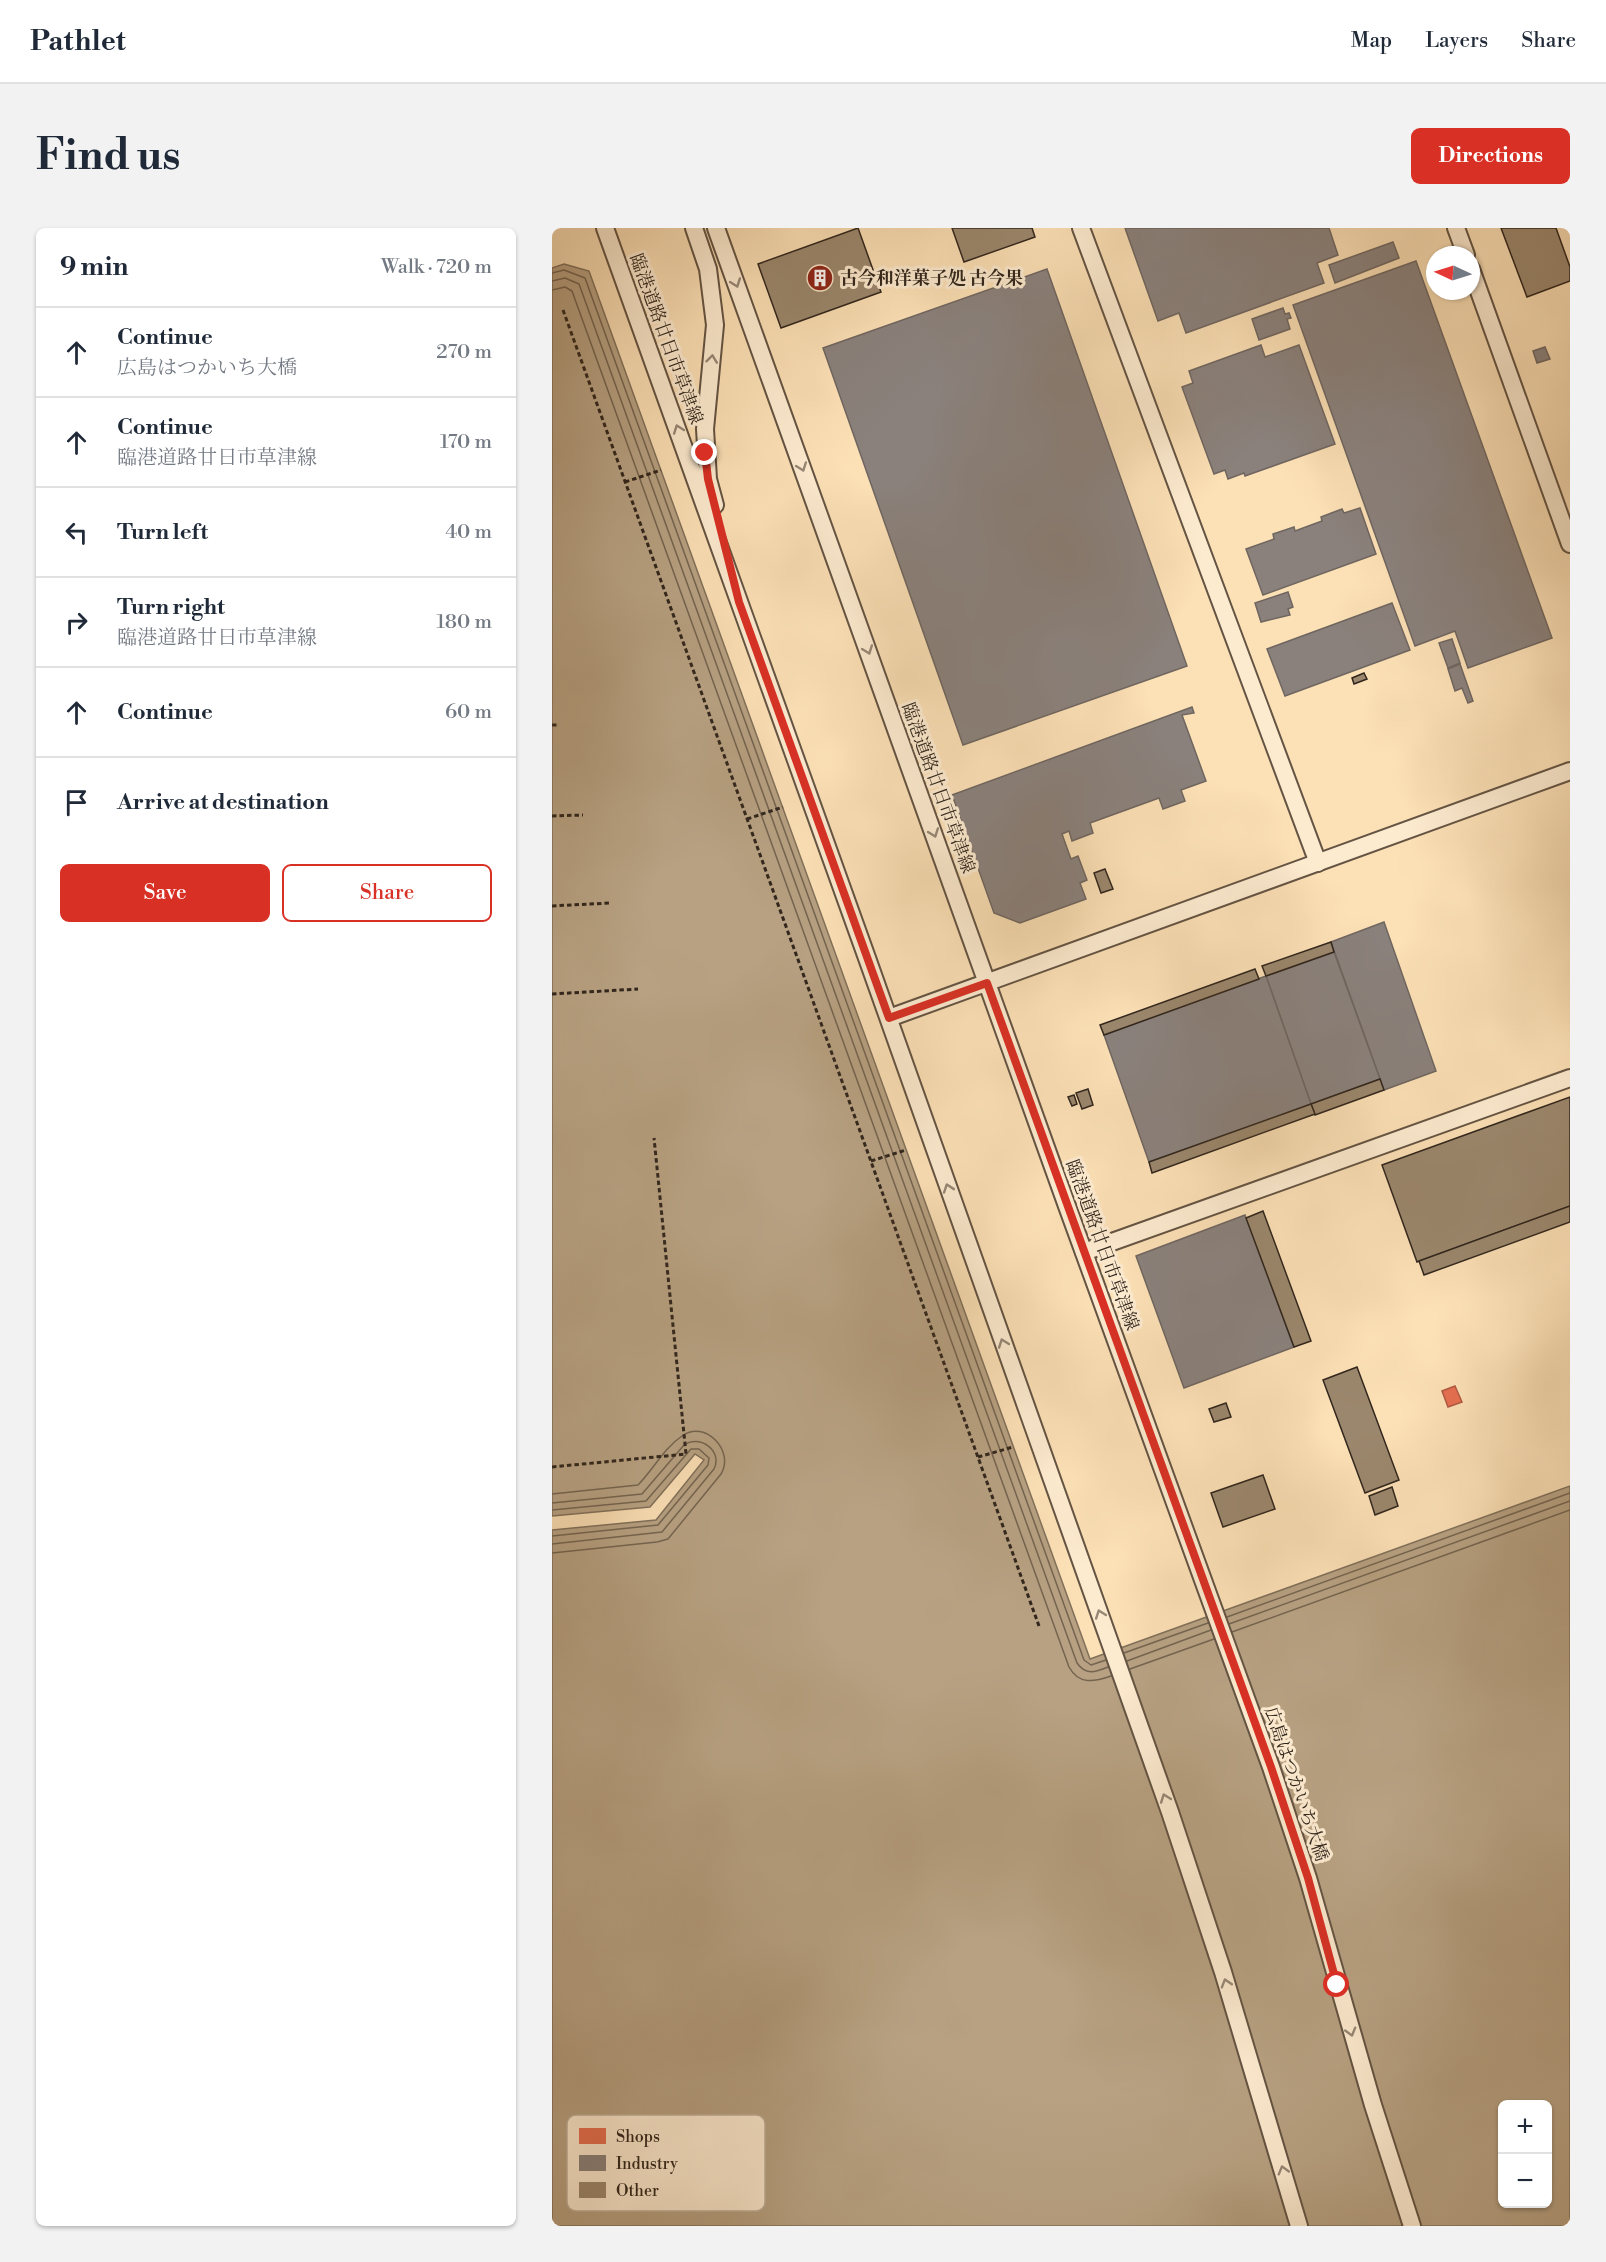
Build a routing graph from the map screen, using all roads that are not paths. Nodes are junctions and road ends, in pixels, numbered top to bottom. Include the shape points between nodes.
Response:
1 (605, 228) edge
2 (694, 228) edge
3 (716, 228) edge
4 (1081, 228) edge
5 (1456, 228) edge
6 (1463, 246) edge
7 (1480, 295) edge
8 (1570, 544) edge
9 (739, 602) junction
10 (1570, 771) edge
11 (1318, 863) junction
12 (987, 983) junction
13 (889, 1018) junction
14 (1570, 1078) edge
15 (1084, 1252) junction
16 (1124, 1360) joint
17 (1299, 2226) edge
18 (1412, 2226) edge

9 -> 1 street, 臨港道路廿日市草津線
9 -> 2 street via 707,471 705,429 715,325 708,269
3 -> 12 street, 臨港道路廿日市草津線
4 - 11 street
5 - 6 street
7 - 8 street
9 - 13 street, 臨港道路廿日市草津線
10 - 11 street
11 - 12 street
12 - 13 street
12 - 15 street, 臨港道路廿日市草津線
17 -> 13 street, 臨港道路廿日市草津線 via 1223,1972 1170,1812
14 - 15 street
15 - 16 street, 臨港道路廿日市草津線
16 -> 18 street, 広島はつかいち大橋 via 1308,1878 1372,2105

